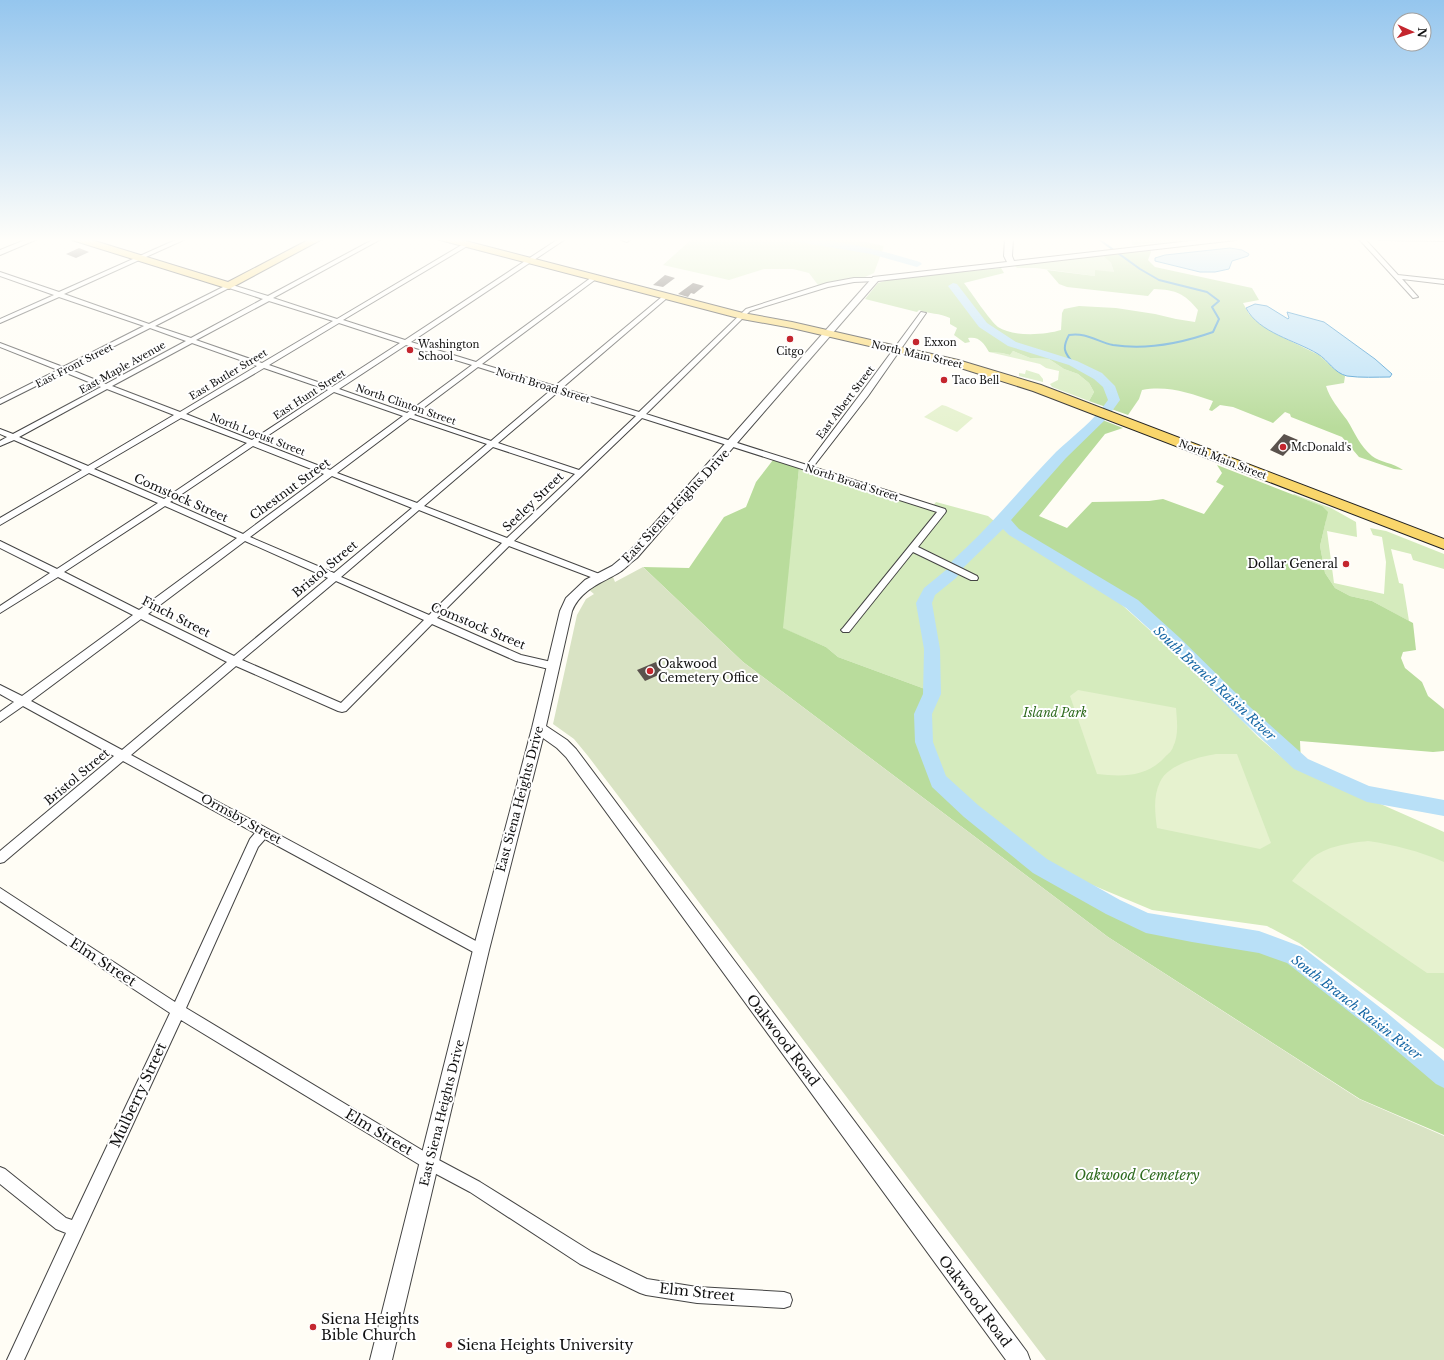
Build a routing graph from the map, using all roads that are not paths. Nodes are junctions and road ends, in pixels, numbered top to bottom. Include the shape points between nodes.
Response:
1 (44, 301) edge
2 (78, 301) edge
3 (198, 301) edge
4 (263, 301) edge
5 (276, 301) edge
6 (370, 301) edge
7 (469, 301) edge
8 (562, 301) edge
9 (660, 301) edge
10 (683, 301) edge
11 (772, 301) edge
12 (855, 301) edge
13 (923, 313) dead end
14 (742, 316) junction
15 (0, 321) edge
16 (337, 321) junction
17 (150, 326) junction
18 (828, 333) junction
19 (192, 340) junction
20 (407, 342) junction
21 (0, 345) edge
22 (896, 349) junction
23 (264, 365) junction
24 (477, 365) junction
25 (64, 370) junction
26 (108, 386) junction
27 (556, 388) junction
28 (334, 389) junction
29 (0, 402) edge
30 (641, 414) junction
31 (180, 415) junction
32 (408, 416) junction
33 (0, 431) edge
34 (13, 437) junction
35 (252, 443) junction
36 (0, 444) edge
37 (492, 444) junction
38 (733, 444) junction
39 (808, 467) junction
40 (88, 470) junction
41 (332, 473) junction
42 (580, 473) junction
43 (164, 504) junction
44 (417, 506) junction
45 (0, 522) edge
46 (244, 538) junction
47 (509, 541) junction
48 (0, 544) edge
49 (1444, 544) edge
50 (912, 548) junction
51 (58, 573) junction
52 (335, 577) junction
53 (599, 577) junction
54 (974, 578) dead end
55 (0, 610) edge
56 (141, 614) junction
57 (430, 619) junction
58 (846, 630) dead end
59 (234, 661) junction
60 (553, 666) junction
61 (0, 689) edge
62 (22, 702) junction
63 (342, 708) joint
64 (0, 718) edge
65 (539, 728) junction
66 (122, 754) junction
67 (263, 832) junction
68 (0, 858) edge
69 (0, 894) edge
70 (481, 950) junction
71 (178, 1011) junction
72 (430, 1163) junction
73 (0, 1174) edge
74 (76, 1229) junction
75 (784, 1300) dead end
76 (15, 1360) edge
77 (381, 1360) edge
78 (1019, 1360) edge

1 - 15 street
2 - 17 street, North Clinton Street
3 - 17 street, East Front Street
4 - 19 street, East Maple Avenue
5 - 16 street, North Broad Street
6 - 16 street, East Butler Street
7 - 20 street, East Hunt Street
8 - 24 street, Chestnut Street
9 - 27 street, Bristol Street
10 - 14 main road, North Main Street
11 - 14 street, Seeley Street via 748,310
12 - 18 street, East Siena Heights Drive
13 - 22 street, East Albert Street
14 - 18 main road, North Main Street
14 - 30 street, Seeley Street
16 - 20 street, North Broad Street
16 - 23 street, East Butler Street
17 - 19 street, North Clinton Street
17 - 25 street, East Front Street
18 - 22 main road, North Main Street
18 - 38 street, East Siena Heights Drive
19 - 23 street, North Clinton Street
19 - 26 street, East Maple Avenue
20 - 24 street, North Broad Street
20 - 28 street, East Hunt Street
21 - 25 street, North Locust Street
22 - 39 street, East Albert Street via 865,394
22 - 49 main road, North Main Street via 994,374 1084,406
23 - 28 street, North Clinton Street
23 - 31 street, East Butler Street
24 - 27 street, North Broad Street
24 - 32 street, Chestnut Street
25 - 26 street, North Locust Street
25 - 29 street, East Front Street
26 - 31 street, North Locust Street
26 - 34 street, East Maple Avenue
27 - 30 street, North Broad Street
27 - 37 street, Bristol Street
28 - 32 street, North Clinton Street
28 - 35 street, East Hunt Street
30 - 38 street, North Broad Street
30 - 42 street, Seeley Street
31 - 35 street, North Locust Street
31 - 40 street, East Butler Street
32 - 37 street, North Clinton Street
32 - 41 street, Chestnut Street
33 - 34 street, Comstock Street
34 - 36 street, East Maple Avenue
34 - 40 street, Comstock Street
35 - 41 street, North Locust Street
35 - 43 street, East Hunt Street
37 - 42 street, North Clinton Street
37 - 44 street, Bristol Street
38 - 39 street, North Broad Street
38 - 53 street, East Siena Heights Drive via 633,555 616,570
39 - 50 street, North Broad Street via 942,511
40 - 43 street, Comstock Street
40 - 45 street, East Butler Street
41 - 44 street, North Locust Street
41 - 46 street, Chestnut Street
42 - 47 street, Seeley Street
43 - 46 street, Comstock Street
43 - 51 street, East Hunt Street
44 - 47 street, North Locust Street
44 - 52 street, Bristol Street
46 - 52 street, Comstock Street
46 - 56 street, Chestnut Street
47 - 53 street, North Locust Street
47 - 57 street, Seeley Street
48 - 51 street, Finch Street
50 - 54 street
50 - 58 street, North Broad Street
51 - 55 street, East Hunt Street
51 - 56 street, Finch Street
52 - 57 street, Comstock Street
52 - 59 street, Bristol Street
53 - 60 street, East Siena Heights Drive via 570,601
56 - 59 street, Finch Street
56 - 62 street, Chestnut Street
57 - 60 street, Comstock Street via 519,658
57 - 63 street, Seeley Street
59 - 63 street, Finch Street
59 - 66 street, Bristol Street
60 - 65 street, East Siena Heights Drive
61 - 62 street, Ormsby Street
62 - 64 street, Chestnut Street
62 - 66 street, Ormsby Street
65 - 70 street, East Siena Heights Drive
65 - 78 street, Oakwood Road via 571,753
66 - 67 street, Ormsby Street
66 - 68 street, Bristol Street
67 - 70 street, Ormsby Street
67 - 71 street, Mulberry Street via 254,843
69 - 71 street, Elm Street
70 - 72 street, East Siena Heights Drive
71 - 72 street, Elm Street
71 - 74 street, Mulberry Street
72 - 75 street, Elm Street via 475,1187 586,1258 646,1287 697,1295
72 - 77 street, East Siena Heights Drive
73 - 74 street via 60,1224
74 - 76 street, Mulberry Street

